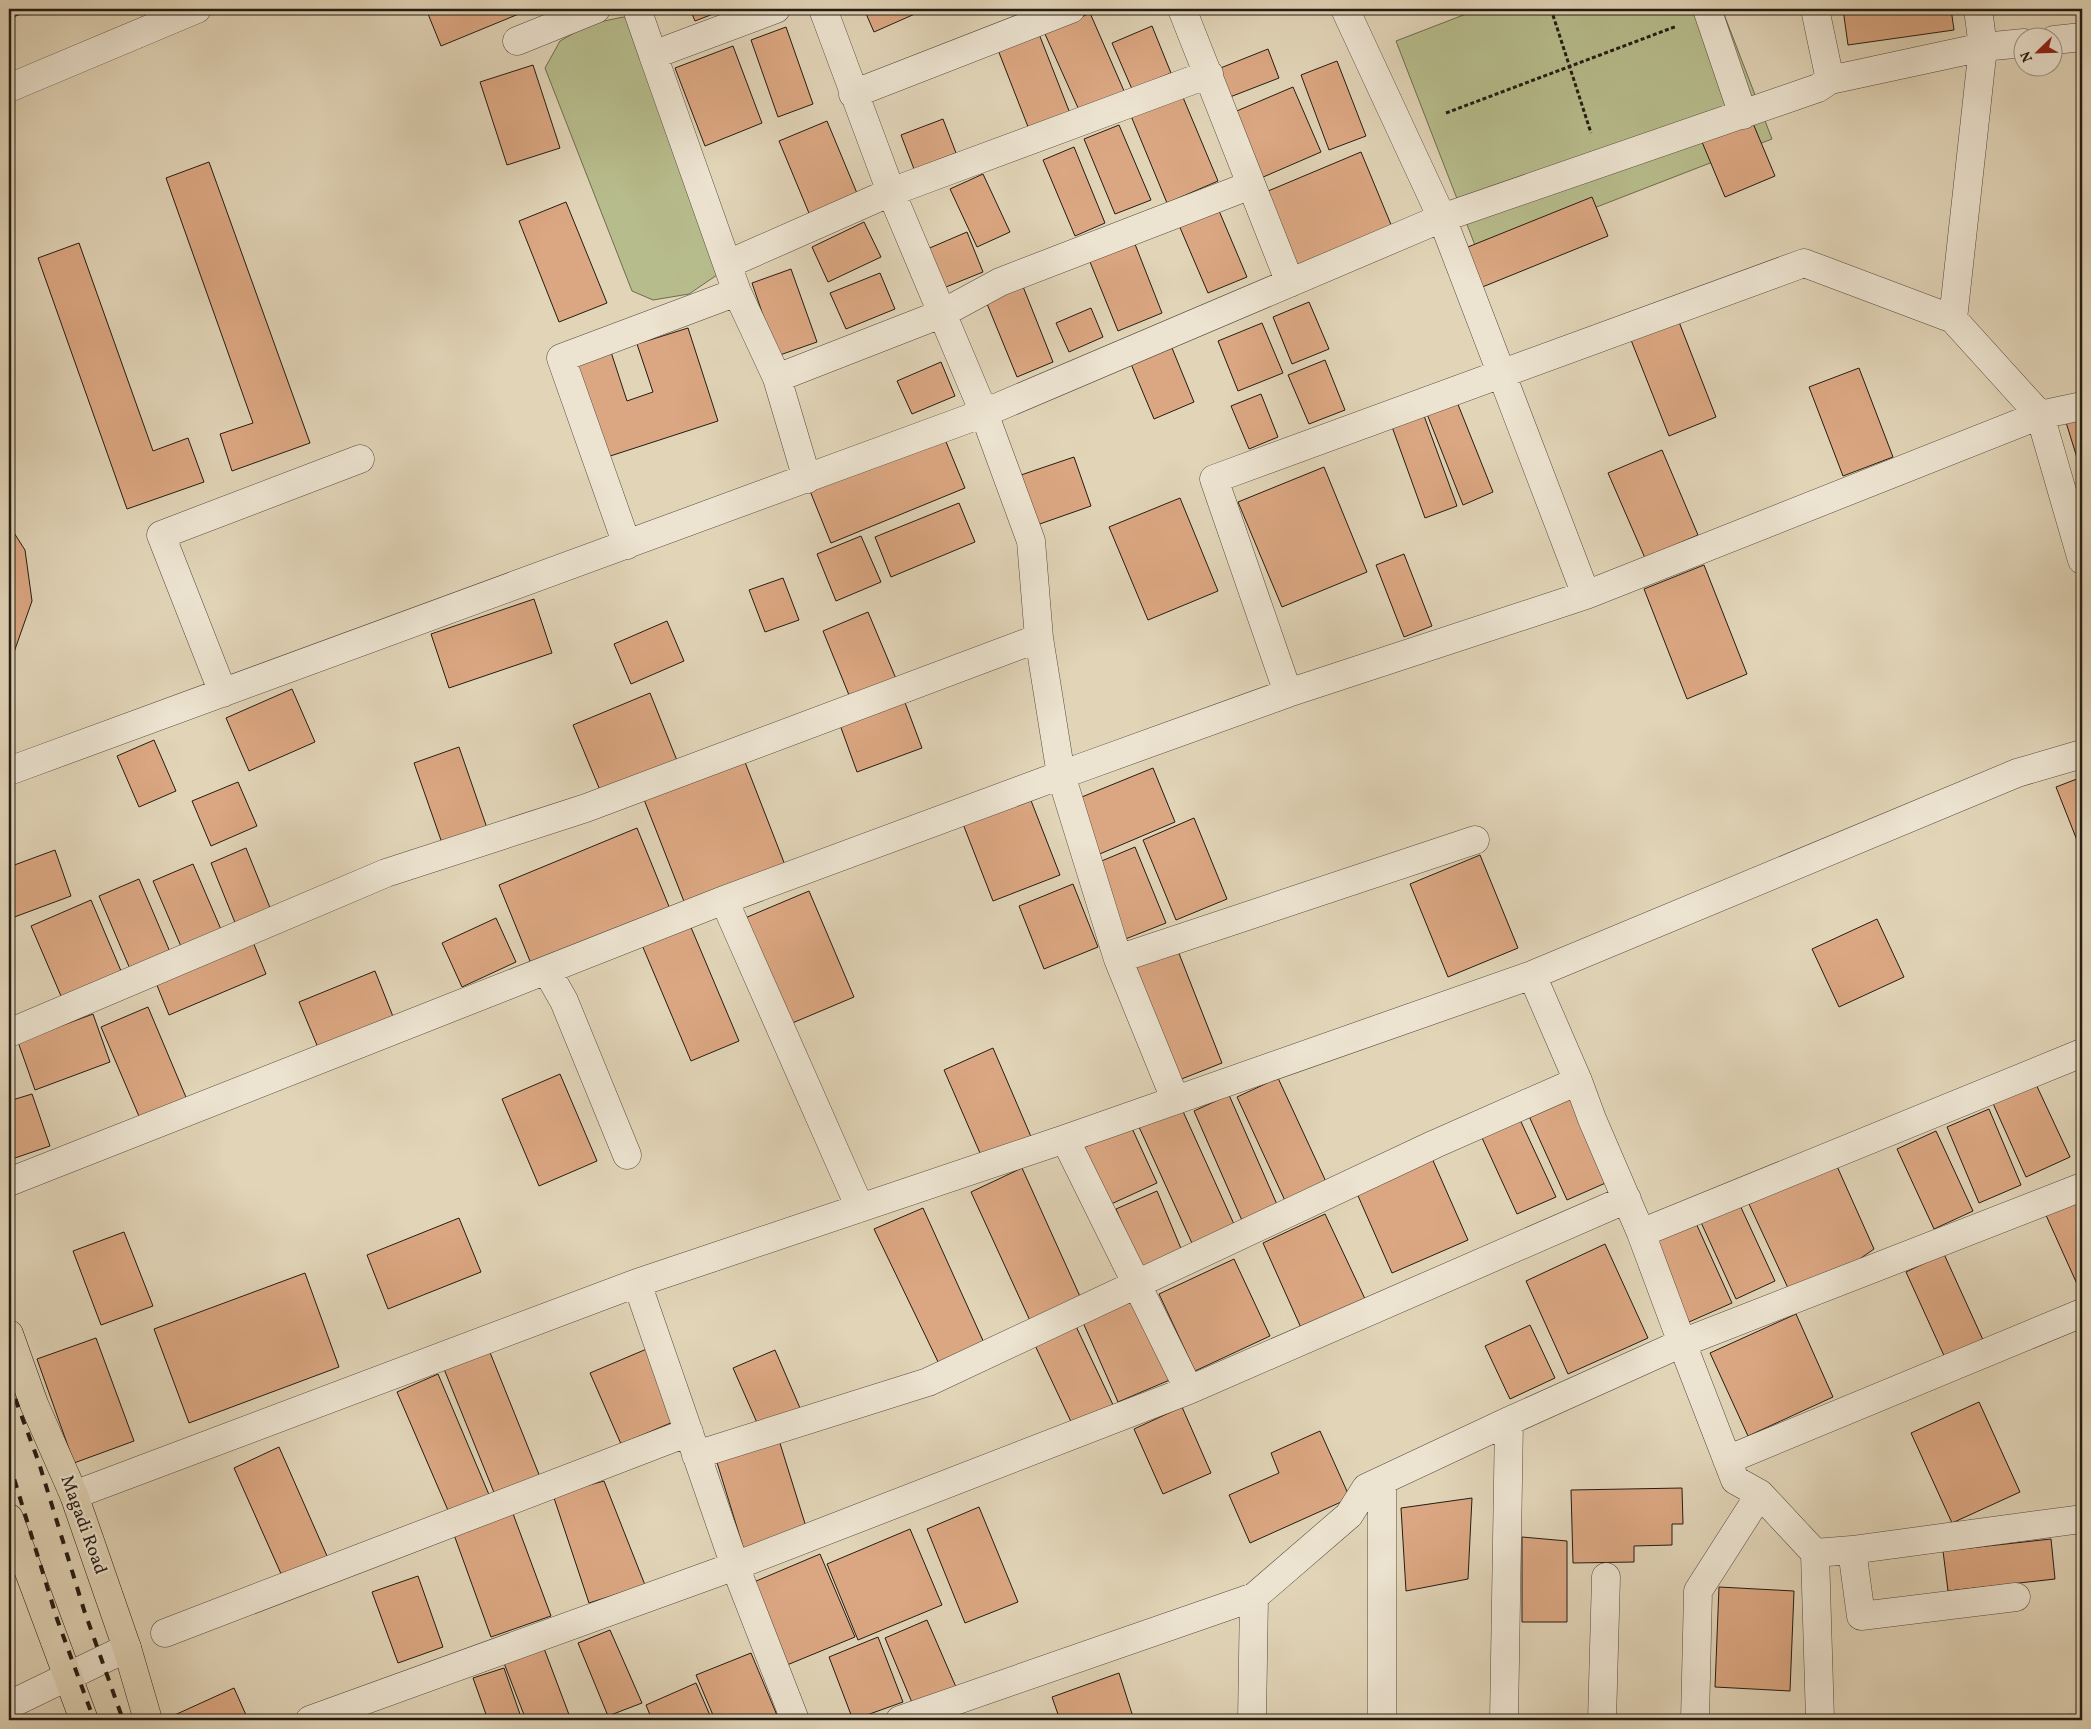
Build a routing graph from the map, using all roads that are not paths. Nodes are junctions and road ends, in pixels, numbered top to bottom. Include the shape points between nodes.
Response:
1 (197, 9) edge
2 (596, 9) edge
3 (637, 9) edge
4 (776, 9) edge
5 (823, 9) edge
6 (1070, 9) edge
7 (1182, 9) edge
8 (1345, 9) edge
9 (1816, 9) edge
10 (1978, 9) edge
11 (1708, 11) edge
12 (2082, 37) edge
13 (2064, 39) edge
14 (517, 41) dead end
15 (2014, 44) edge
16 (1983, 46) junction
17 (653, 55) junction
18 (1209, 74) junction
19 (1830, 80) junction
20 (9, 88) edge
21 (853, 94) junction
22 (1742, 115) junction
23 (1251, 185) junction
24 (891, 192) junction
25 (1442, 218) junction
26 (728, 264) junction
27 (1290, 283) junction
28 (737, 292) junction
29 (941, 314) junction
30 (1953, 319) junction
31 (1502, 374) junction
32 (777, 378) junction
33 (2082, 406) edge
34 (984, 413) junction
35 (2040, 416) junction
36 (360, 459) dead end
37 (807, 479) junction
38 (626, 546) junction
39 (2082, 560) edge
40 (1586, 595) junction
41 (1039, 638) junction
42 (223, 693) junction
43 (1288, 693) junction
44 (2082, 754) edge
45 (9, 771) edge
46 (1060, 775) junction
47 (1475, 840) dead end
48 (724, 900) junction
49 (1118, 959) junction
50 (547, 971) junction
51 (1532, 975) junction
52 (9, 1033) edge
53 (2082, 1053) edge
54 (1578, 1081) junction
55 (1175, 1099) junction
56 (1065, 1139) junction
57 (627, 1155) dead end
58 (9, 1182) edge
59 (2082, 1187) edge
60 (1627, 1199) junction
61 (860, 1208) junction
62 (1641, 1233) junction
63 (637, 1283) junction
64 (1136, 1284) junction
65 (2082, 1313) edge
66 (9, 1334) edge
67 (1682, 1343) junction
68 (1189, 1390) junction
69 (1509, 1421) junction
70 (692, 1444) junction
71 (1727, 1460) junction
72 (1382, 1481) junction
73 (1760, 1494) junction
74 (74, 1495) junction
75 (9, 1518) edge
76 (2082, 1519) edge
77 (1852, 1550) junction
78 (1815, 1553) junction
79 (735, 1566) junction
80 (1606, 1577) dead end
81 (1254, 1597) junction
82 (2016, 1598) dead end
83 (165, 1633) dead end
84 (127, 1648) junction
85 (67, 1676) junction
86 (9, 1705) edge
87 (84, 1720) edge
88 (148, 1720) edge
89 (310, 1720) edge
90 (794, 1720) edge
91 (900, 1720) edge
92 (1248, 1720) edge
93 (1252, 1720) edge
94 (1382, 1720) edge
95 (1504, 1720) edge
96 (1602, 1720) edge
97 (1695, 1720) edge
98 (1820, 1720) edge

1 - 20 street
2 - 14 street
3 - 17 street
4 - 17 street
5 - 21 street
6 - 21 street
7 - 18 street
8 - 25 street
9 - 19 street
10 - 16 street
11 - 22 street
12 - 13 street
15 - 16 street
16 - 19 street
16 - 30 street
17 - 26 street
18 - 23 street
18 - 24 street
19 - 22 street via 1818,88
21 - 24 street
22 - 25 street
23 - 27 street
23 - 29 street via 1000,282
24 - 26 street
24 - 29 street
25 - 27 street
25 - 31 street
26 - 28 street
27 - 34 street
28 - 32 street
28 - 38 street via 561,358
29 - 32 street
29 - 34 street
30 - 31 street via 1804,263
30 - 35 street
31 - 40 street
31 - 43 street via 1214,479
32 - 37 street
33 - 35 street
34 - 37 street
34 - 41 street via 1031,541
35 - 39 street
35 - 40 street
36 - 42 street via 161,535
37 - 38 street
38 - 42 street
40 - 43 street
41 - 46 street
41 - 52 street via 586,808 386,873
42 - 45 street
43 - 46 street
44 - 51 street via 2017,773
46 - 48 street
46 - 49 street
47 - 49 street
48 - 50 street
48 - 61 street
49 - 55 street
50 - 57 street via 564,1001
50 - 58 street
51 - 54 street
51 - 55 street
53 - 62 street
54 - 60 street
54 - 64 street
55 - 56 street
56 - 61 street
56 - 64 street
59 - 67 street
60 - 62 street
60 - 68 street
61 - 63 street
62 - 67 street
63 - 70 street
63 - 74 street
64 - 68 street
64 - 70 street via 928,1382
65 - 71 street
66 - 74 main road, Magadi Road via 34,1404
67 - 69 street
67 - 71 street
68 - 79 street
69 - 72 street
69 - 95 street
70 - 79 street
70 - 83 street
71 - 73 street via 1735,1480
72 - 81 street via 1366,1488 1349,1515
72 - 94 street
73 - 78 street
73 - 97 street via 1698,1591
74 - 84 main road, Magadi Road
75 - 85 main road
76 - 77 street
77 - 78 street
77 - 82 street via 1861,1616
78 - 98 street
79 - 89 street
79 - 90 street
80 - 96 street
81 - 91 street
81 - 93 street
84 - 85 street
84 - 88 main road, Magadi Road
85 - 86 street
85 - 87 main road
92 - 93 street

